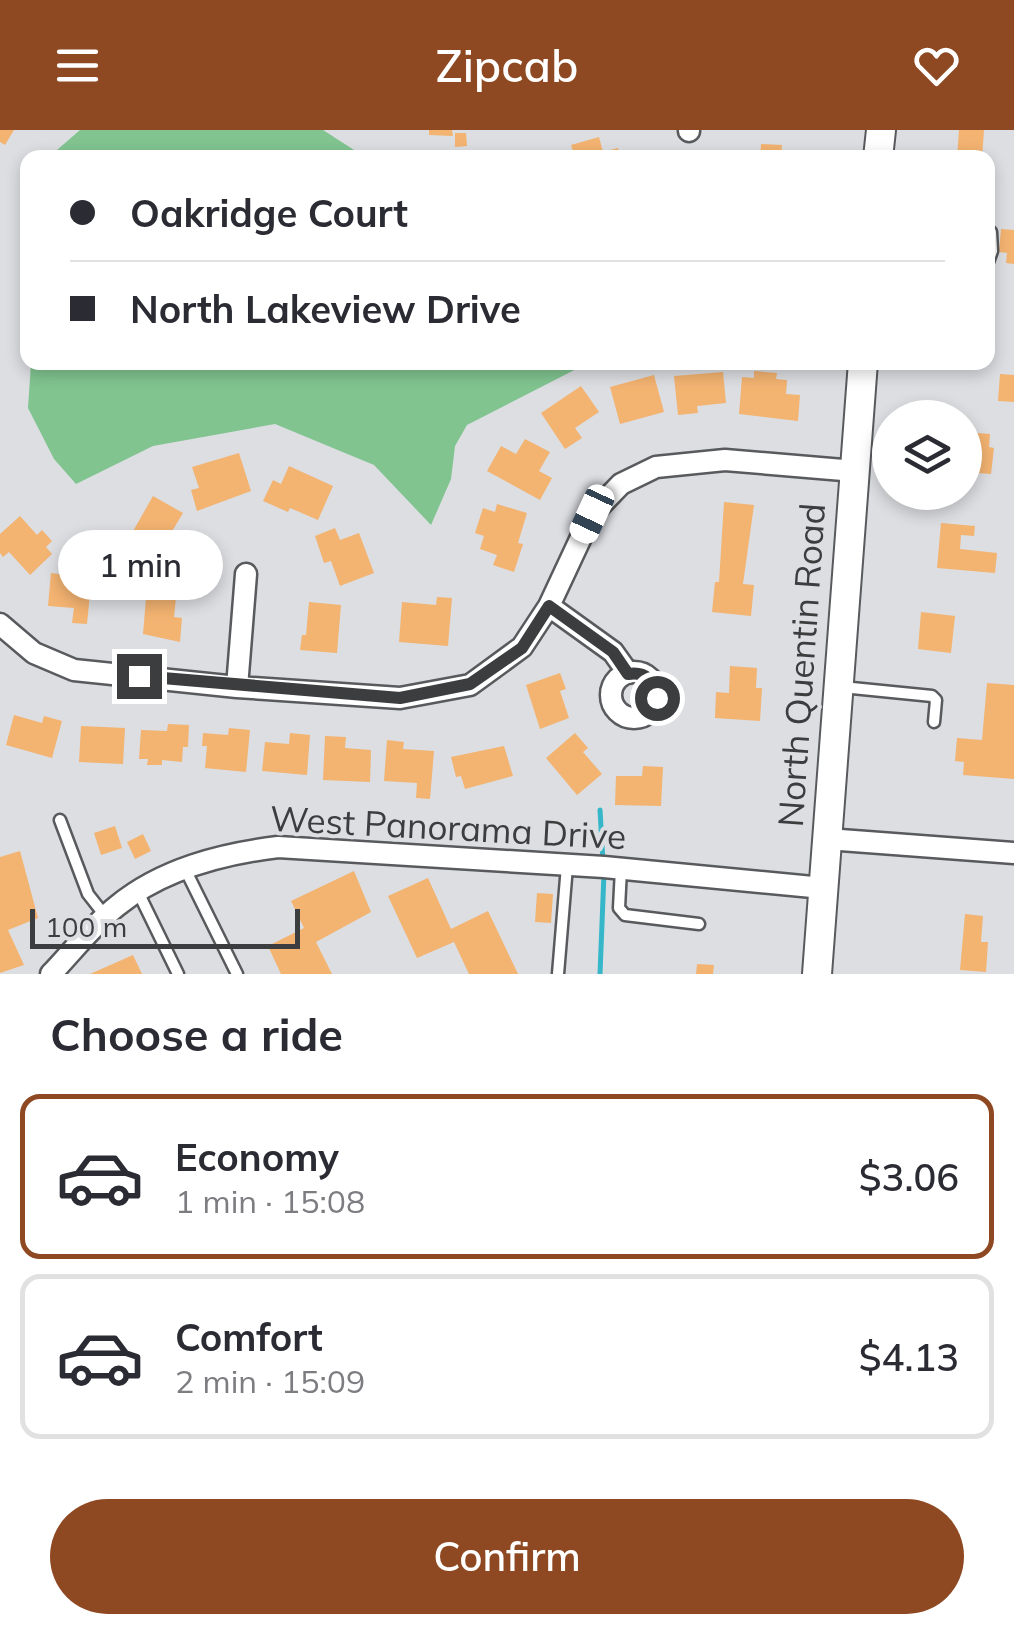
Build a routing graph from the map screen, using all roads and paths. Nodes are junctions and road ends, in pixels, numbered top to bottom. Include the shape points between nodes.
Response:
1 (862, 370) edge
2 (854, 471) junction
3 (246, 574) dead end
4 (549, 606) junction
5 (0, 624) edge
6 (628, 674) dead end
7 (237, 686) junction
8 (838, 687) junction
9 (934, 722) dead end
10 (60, 820) dead end
11 (826, 839) junction
12 (1014, 854) edge
13 (567, 865) junction
14 (185, 868) junction
15 (621, 869) junction
16 (823, 888) junction
17 (138, 892) junction
18 (106, 917) junction
19 (699, 924) dead end
20 (51, 974) edge
21 (178, 974) edge
22 (237, 974) edge
23 (558, 974) edge
24 (817, 974) edge

1 - 2 main road, North Quentin Road
2 - 4 street via 725,460 656,467 621,484 592,514
2 - 8 main road, North Quentin Road
3 - 7 street
4 - 6 street via 613,652
4 - 7 street via 522,648 470,684 400,698
5 - 7 street via 34,653 74,670
8 - 9 lane via 932,696
8 - 11 main road, North Quentin Road
10 - 18 lane via 88,894
11 - 12 street
11 - 16 main road, North Quentin Road
13 - 14 street, West Panorama Drive via 305,846 238,852
13 - 15 street, West Panorama Drive
13 - 23 lane
14 - 17 street, West Panorama Drive
14 - 22 lane
15 - 16 street, West Panorama Drive
15 - 19 lane via 619,908 625,916
16 - 24 main road, North Quentin Road
17 - 18 street, West Panorama Drive
17 - 21 lane
18 - 20 street, West Panorama Drive

